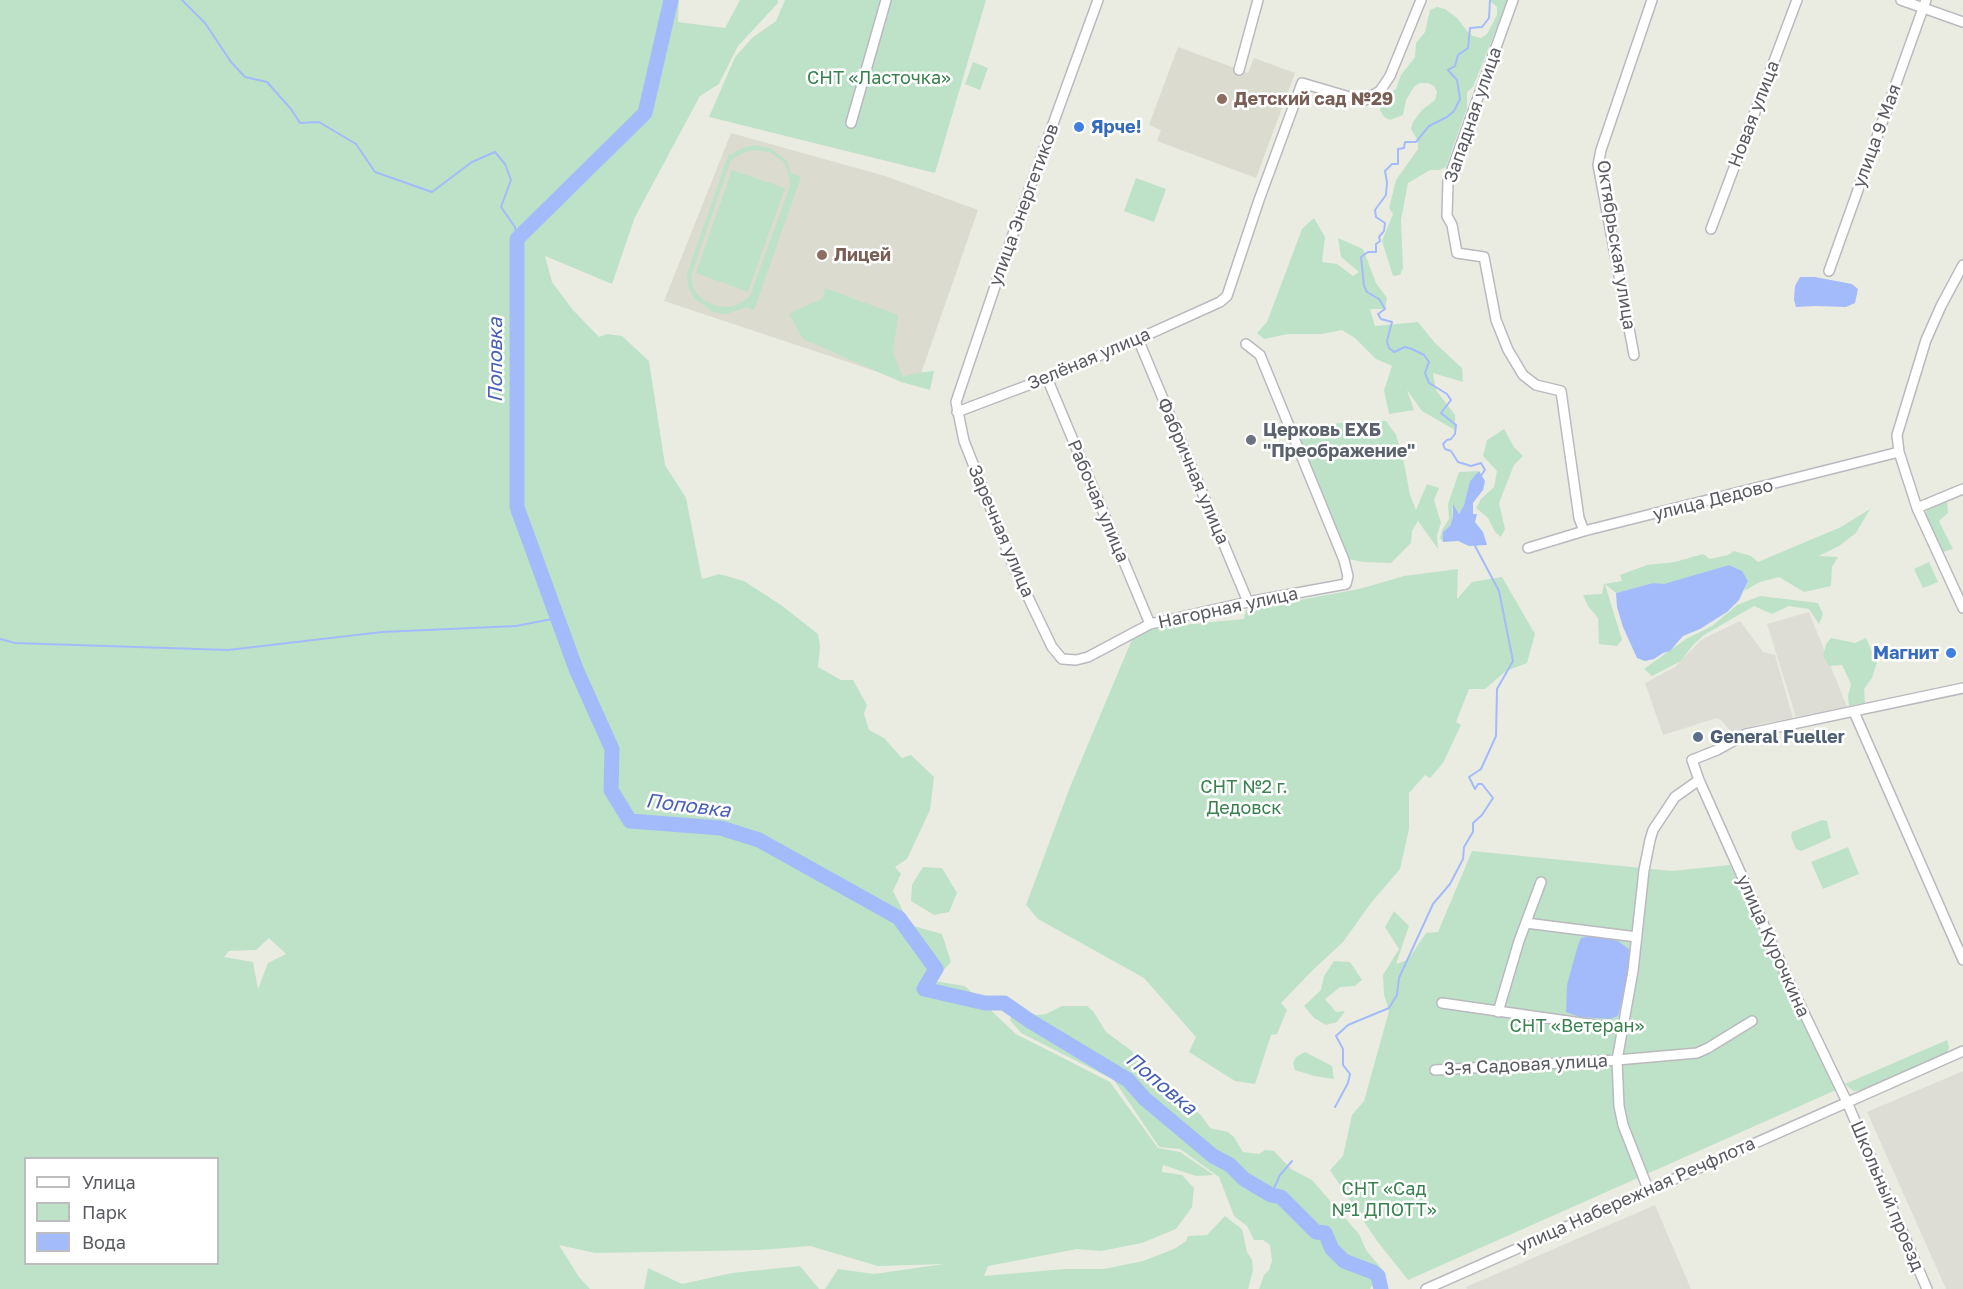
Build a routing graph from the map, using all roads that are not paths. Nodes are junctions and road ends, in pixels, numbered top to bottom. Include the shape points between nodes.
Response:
1 (886, 0) edge
2 (1098, 0) edge
3 (1258, 0) edge
4 (1421, 0) edge
5 (1513, 0) edge
6 (1652, 0) edge
7 (1797, 0) edge
8 (1901, 0) edge
9 (1925, 4) edge
10 (1963, 22) edge
11 (1239, 70) dead end
12 (851, 123) dead end
13 (1711, 229) dead end
14 (1963, 265) edge
15 (1829, 272) dead end
16 (1138, 339) junction
17 (1246, 344) dead end
18 (1634, 355) dead end
19 (1047, 378) junction
20 (957, 412) junction
21 (1899, 452) junction
22 (1963, 489) edge
23 (1917, 508) junction
24 (1584, 531) junction
25 (1528, 548) dead end
26 (1248, 602) junction
27 (1963, 608) edge
28 (1150, 624) junction
29 (1052, 647) joint
30 (1963, 688) edge
31 (1854, 712) junction
32 (1701, 784) junction
33 (1541, 882) dead end
34 (1526, 923) junction
35 (1637, 937) junction
36 (1963, 960) edge
37 (1442, 1003) dead end
38 (1498, 1012) junction
39 (1752, 1021) dead end
40 (1623, 1029) junction
41 (1963, 1051) edge
42 (1617, 1060) junction
43 (1435, 1070) dead end
44 (1847, 1102) junction
45 (1648, 1189) junction
46 (1426, 1289) edge
47 (1927, 1289) edge

1 - 12 street
2 - 20 street, улица Энергетиков via 957,394
3 - 11 street
4 - 16 street, Зелёная улица via 1380,91 1363,101 1302,83 1227,296
5 - 24 street, Западная улица via 1448,181 1447,216 1457,254 1484,257 1496,320 1523,375 1536,385 1561,391
6 - 18 street, Октябрьская улица via 1598,165
7 - 13 street, Новая улица
8 - 9 street
9 - 10 street
9 - 15 street, улица 9 Мая
14 - 21 street via 1926,340 1898,435
16 - 19 street, Зелёная улица
16 - 26 street, Фабричная улица
17 - 26 street, Нагорная улица via 1260,355 1348,576 1346,584
19 - 20 street, Зелёная улица
19 - 28 street, Рабочая улица
20 - 29 street, Заречная улица via 963,441 1011,560
21 - 23 street
21 - 24 street, улица Дедово
22 - 23 street
23 - 27 street
24 - 25 street, улица Дедово
26 - 28 street, Нагорная улица
28 - 29 street, Нагорная улица via 1076,660 1062,659
30 - 31 street
31 - 32 street via 1746,734 1692,760
31 - 36 street
32 - 35 street via 1675,797 1653,830
32 - 44 street, улица Курочкина
33 - 34 street
34 - 35 street
34 - 38 street
35 - 40 street
37 - 38 street
38 - 40 street
39 - 42 street, 3-я Садовая улица via 1697,1053
40 - 42 street
41 - 44 street, улица Набережная Речфлота
42 - 43 street, 3-я Садовая улица
42 - 45 street via 1623,1125
44 - 45 street, улица Набережная Речфлота
44 - 47 street, Школьный проезд
45 - 46 street, улица Набережная Речфлота

